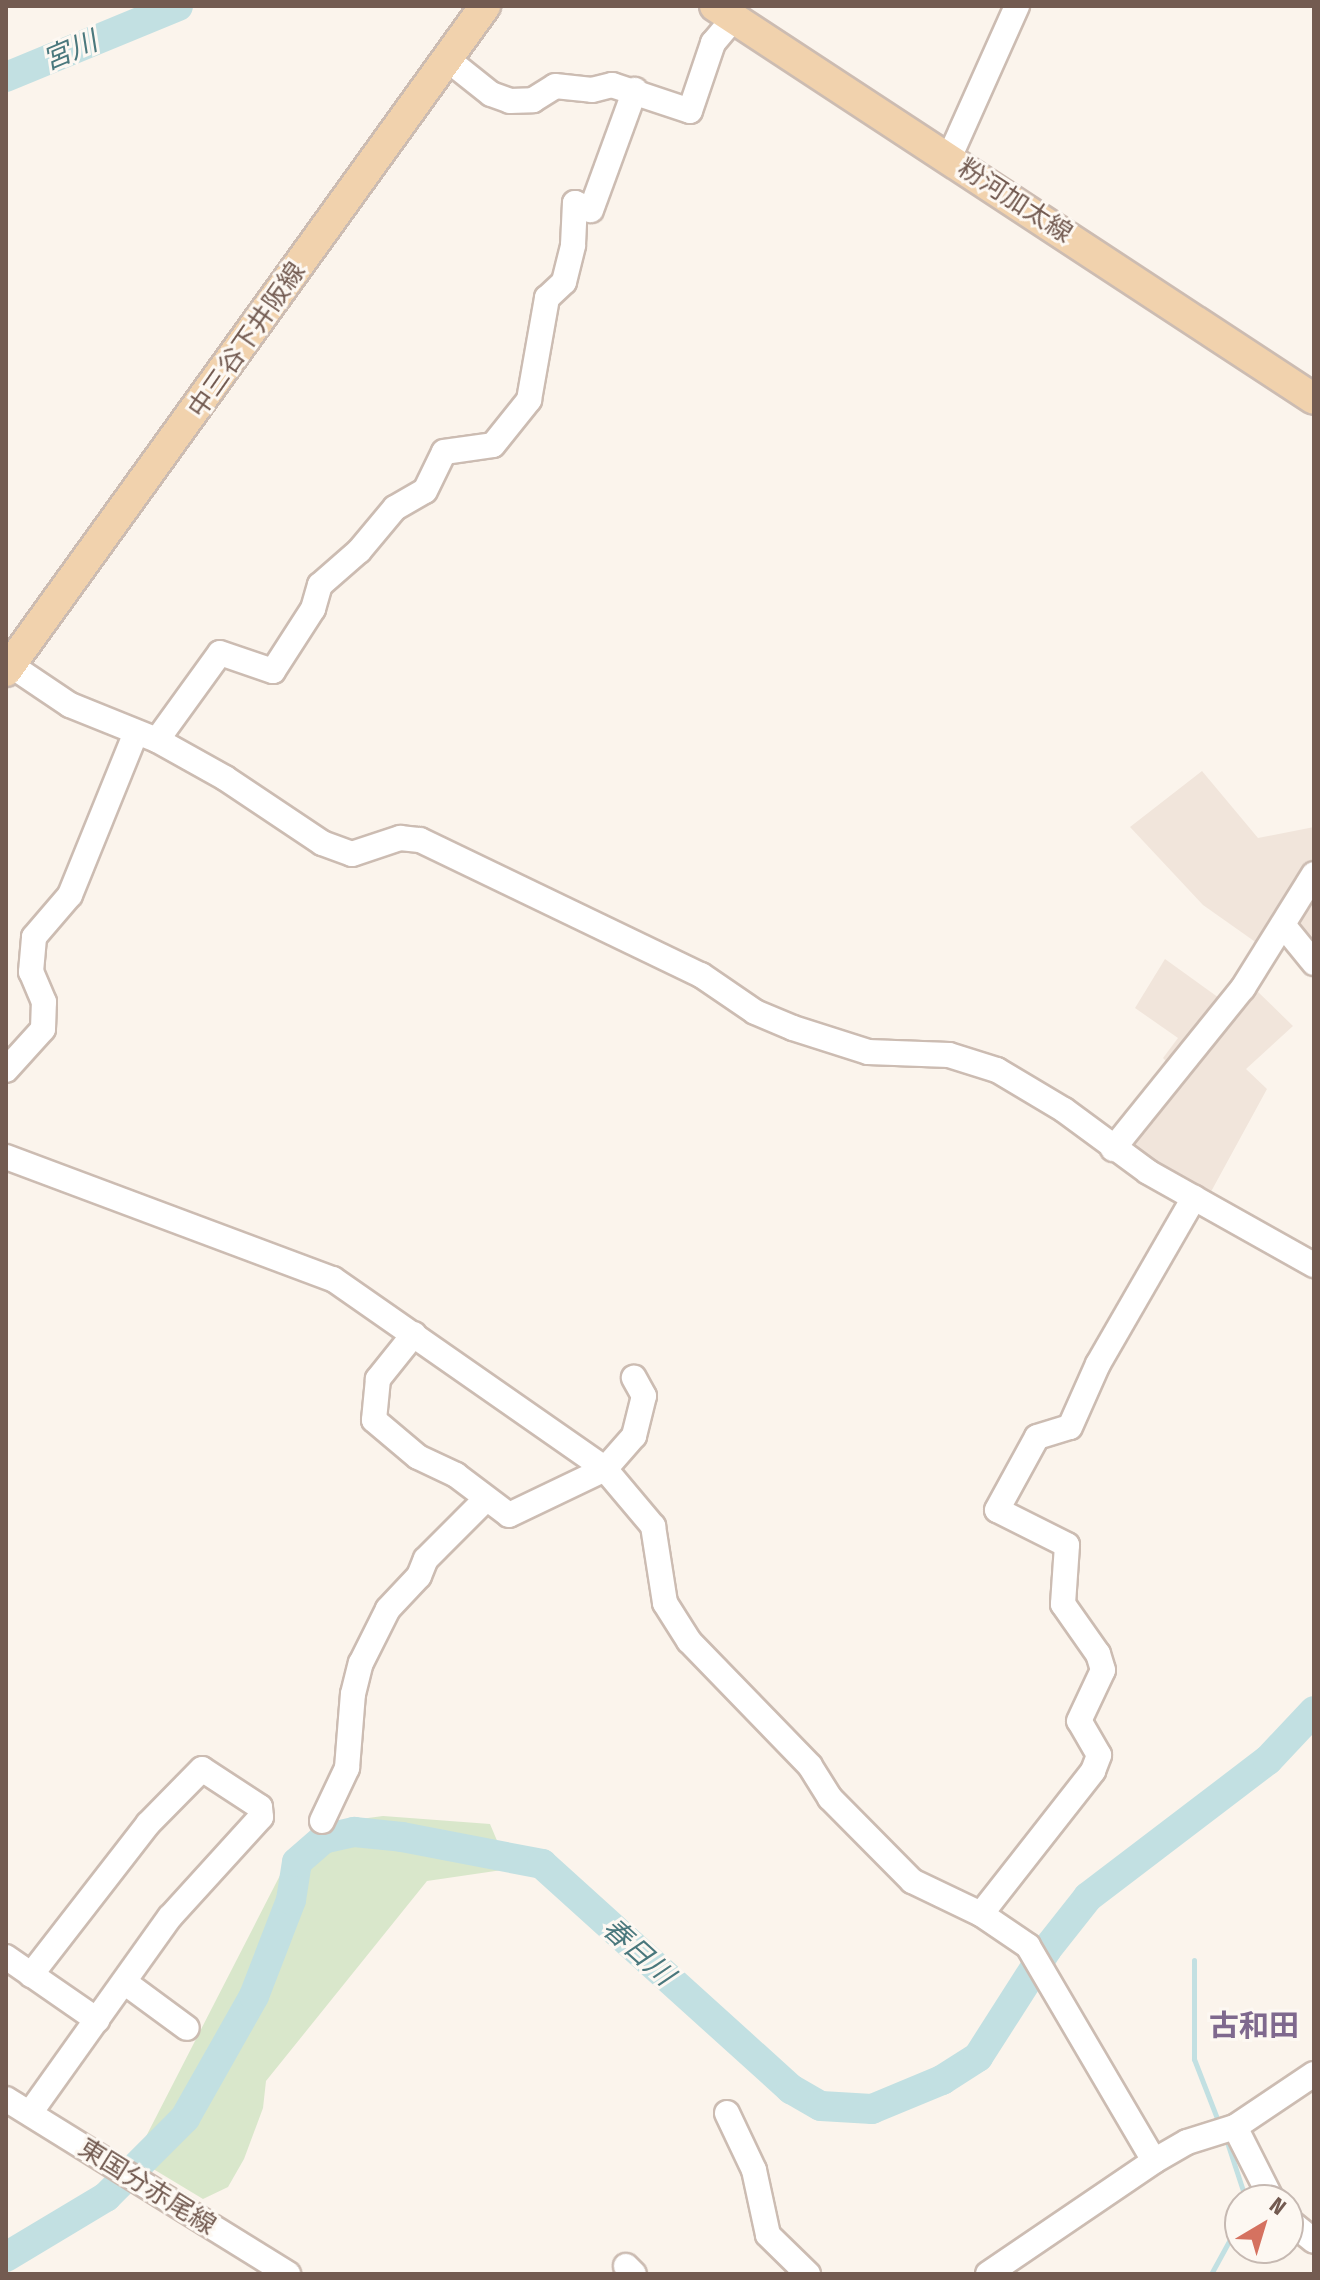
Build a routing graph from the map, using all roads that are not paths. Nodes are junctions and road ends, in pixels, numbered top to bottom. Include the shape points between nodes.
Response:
1 (485, 6) edge
2 (1017, 6) edge
3 (724, 12) edge
4 (447, 59) junction
5 (635, 90) junction
6 (949, 158) junction
7 (1314, 399) edge
8 (8, 666) edge
9 (146, 738) junction
10 (1314, 874) edge
11 (1283, 925) junction
12 (1314, 963) edge
13 (6, 1070) edge
14 (1113, 1149) junction
15 (6, 1157) edge
16 (1194, 1198) junction
17 (1314, 1265) edge
18 (414, 1334) junction
19 (634, 1378) dead end
20 (605, 1469) junction
21 (485, 1500) junction
22 (322, 1821) dead end
23 (981, 1914) junction
24 (6, 1957) edge
25 (31, 1975) junction
26 (127, 1984) junction
27 (97, 2020) junction
28 (187, 2028) dead end
29 (1314, 2074) edge
30 (6, 2099) edge
31 (30, 2113) junction
32 (727, 2113) dead end
33 (1235, 2127) junction
34 (1154, 2161) junction
35 (1264, 2184) edge
36 (288, 2274) edge
37 (808, 2274) edge
38 (988, 2274) edge

1 - 4 main road, 中三谷下井阪線
2 - 6 street
3 - 5 street via 690,111
3 - 6 main road, 粉河加太線
4 - 5 street via 491,94 510,101 533,100 555,86
4 - 8 main road, 中三谷下井阪線
5 - 9 street via 591,210 575,203 573,245 564,282 547,298 529,400 493,445 444,452 425,491 395,508 359,551 320,585 313,609 273,671 220,653
6 - 7 main road, 粉河加太線
8 - 9 street via 70,705
9 - 13 street via 70,895 34,937 31,972 44,1002 43,1029
9 - 14 street via 322,843 352,854 400,838 433,845 701,975 755,1012 793,1028 868,1052 949,1055 997,1070 1064,1110
10 - 11 street
11 - 12 street
11 - 14 street via 1243,988
14 - 16 street
15 - 18 street via 333,1279
16 - 17 street
16 - 23 street via 1098,1364 1070,1427 1037,1437 997,1510 1067,1545 1063,1604 1098,1654 1103,1670 1079,1721 1099,1755 1093,1771
18 - 20 street
18 - 21 street via 378,1379 374,1420 418,1457 456,1475
19 - 20 street via 644,1396 634,1436
20 - 21 street via 509,1515
20 - 23 street via 653,1526 665,1603 689,1641 912,1881
21 - 22 street via 426,1559 419,1576 388,1609 361,1663 347,1768
23 - 34 street via 1028,1946
24 - 25 street
25 - 26 street via 148,1824 202,1769 260,1807 261,1817 170,1917
25 - 27 street
26 - 27 street
26 - 28 street
27 - 31 street
29 - 33 street
30 - 31 street, 東国分赤尾線
31 - 36 street, 東国分赤尾線
32 - 37 street via 754,2170 768,2235
33 - 34 street via 1187,2142
33 - 35 street
34 - 38 street

